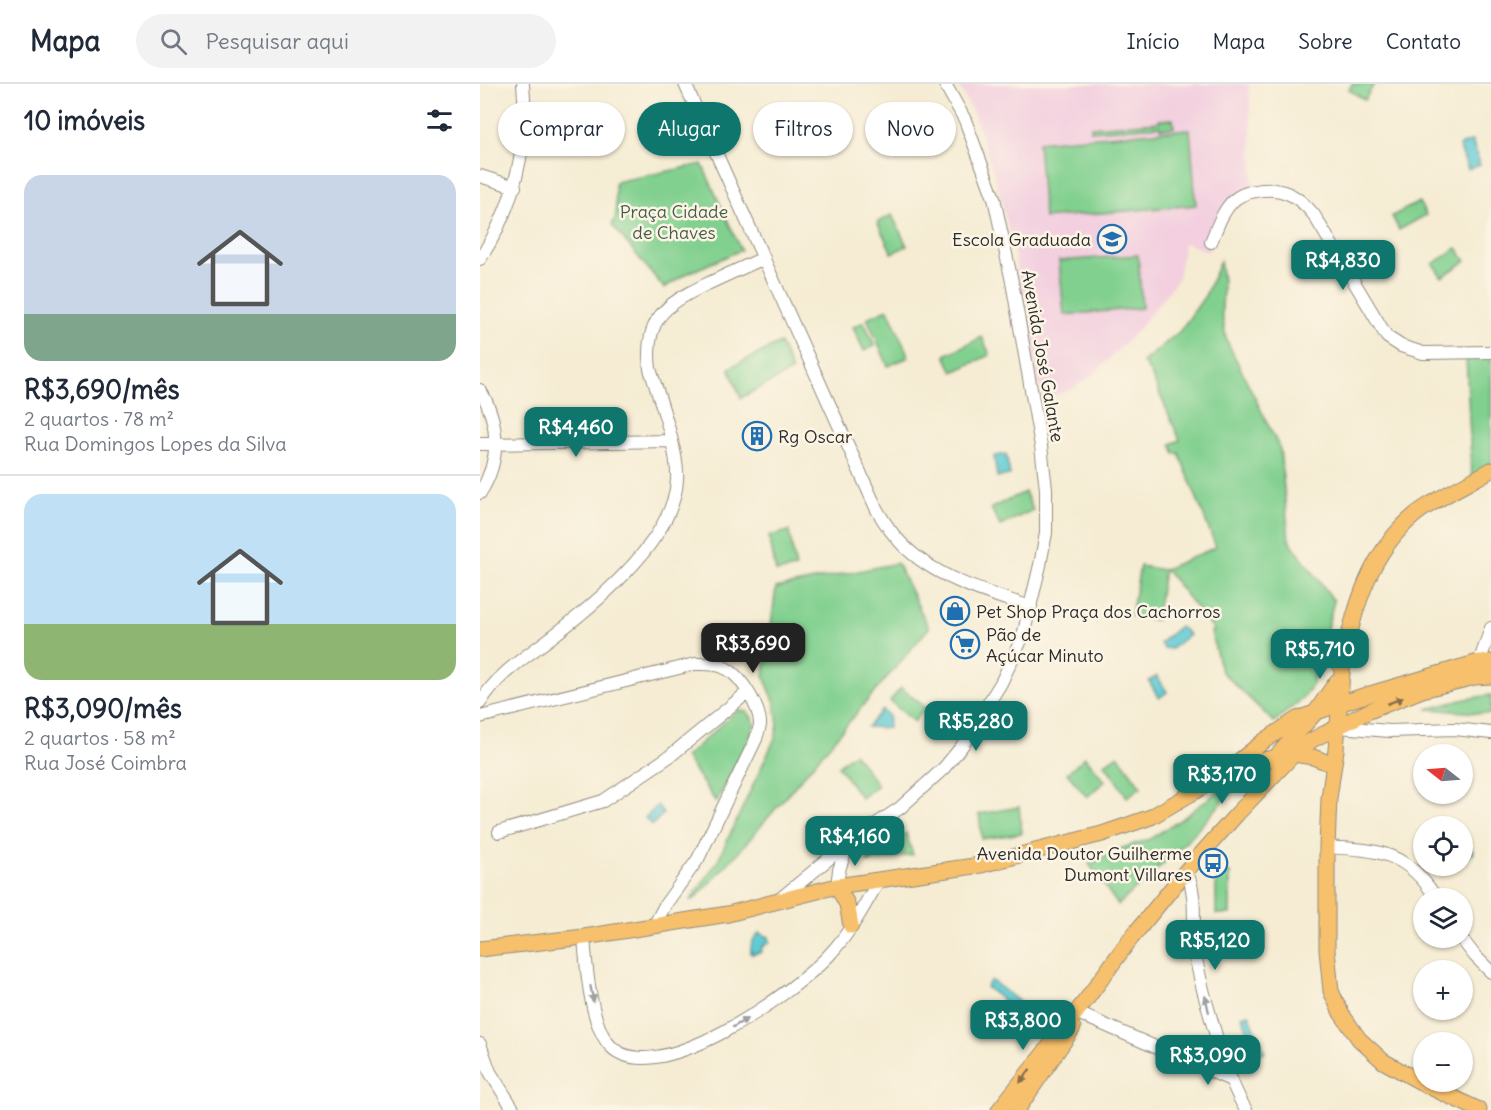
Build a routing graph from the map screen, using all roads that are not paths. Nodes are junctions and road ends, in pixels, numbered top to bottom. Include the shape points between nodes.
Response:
1 (523, 84) edge
2 (685, 84) edge
3 (945, 84) edge
4 (480, 176) edge
5 (515, 187) junction
6 (1211, 242) dead end
7 (764, 258) junction
8 (480, 259) edge
9 (1491, 352) edge
10 (480, 390) edge
11 (671, 441) junction
12 (480, 444) edge
13 (497, 444) junction
14 (1491, 470) edge
15 (480, 493) edge
16 (1031, 607) junction
17 (1491, 628) edge
18 (1484, 669) edge
19 (1340, 680) junction
20 (748, 692) junction
21 (1360, 697) junction
22 (480, 703) edge
23 (1328, 709) junction
24 (1369, 711) junction
25 (480, 717) edge
26 (1332, 730) junction
27 (1390, 731) junction
28 (1491, 733) edge
29 (1294, 754) junction
30 (1274, 759) junction
31 (1326, 762) junction
32 (1223, 775) junction
33 (1264, 784) junction
34 (1329, 798) junction
35 (499, 832) dead end
36 (849, 842) junction
37 (1327, 847) junction
38 (1186, 871) junction
39 (879, 880) junction
40 (837, 886) junction
41 (1429, 888) edge
42 (780, 900) junction
43 (654, 926) junction
44 (851, 926) junction
45 (584, 937) junction
46 (1469, 948) edge
47 (480, 949) edge
48 (1491, 972) edge
49 (1082, 1008) junction
50 (1218, 1041) junction
51 (480, 1044) edge
52 (1198, 1065) junction
53 (1231, 1080) junction
54 (514, 1110) edge
55 (999, 1110) edge
56 (1017, 1110) edge
57 (1246, 1110) edge
58 (1479, 1110) edge

1 - 5 street via 525,127
2 - 7 street
3 - 16 street, Avenida José Galante via 965,120 994,198 1041,446 1046,533
4 - 5 street
5 - 8 street via 496,234
6 - 9 street via 1235,199 1252,191 1283,191 1298,198 1314,214 1387,337 1423,354
7 - 11 street via 682,296 654,325 648,354 650,369
7 - 16 street via 889,529 929,565 973,588
10 - 13 street via 492,416
11 - 13 street
11 - 22 street via 677,464 674,497 653,539 608,592 512,665
12 - 13 street
13 - 15 street via 493,465
14 - 19 main road via 1417,513 1389,541 1368,576
16 - 36 street, Avenida José Galante via 1023,636 1001,683 962,746 900,808
17 - 18 street
18 - 21 main road
24 -> 18 main road
19 - 21 main road
19 - 23 main road
19 - 23 main road
20 - 25 street via 735,673 726,668 695,664
20 - 35 street via 670,756 603,801
20 - 43 street via 759,715 756,739 698,859
21 - 23 main road
21 - 24 main road
23 - 26 main road
23 - 30 main road
23 - 32 main road via 1297,719
24 - 26 main road
24 - 27 street
26 - 27 street
26 - 29 main road
26 - 31 main road
26 - 34 main road
27 - 28 street via 1455,729
29 - 30 main road
29 - 31 main road
29 - 33 main road
30 - 32 main road via 1249,763
30 - 33 main road
31 - 34 main road
32 - 39 main road via 1151,817 1102,834 981,866
33 - 38 main road
34 - 37 main road
36 - 40 street
36 - 42 street, Avenida José Galante
37 - 41 street via 1374,851 1396,858 1418,873
37 - 58 main road via 1327,950 1331,992 1341,1013 1359,1039 1383,1061
38 - 49 main road via 1128,942
50 -> 38 street via 1195,952 1193,892
39 - 40 main road
39 - 44 street
40 - 42 main road
40 - 44 main road via 847,904
42 - 43 main road via 728,914
43 - 45 main road
45 -> 44 street via 597,1018 608,1044 623,1054 656,1058 723,1033 751,1017 806,977
45 - 47 main road
46 - 48 street
49 - 52 street
49 -> 55 main road
49 - 56 main road
50 - 52 street via 1210,1058
50 - 53 street
51 - 54 street via 490,1072
52 - 53 street
53 - 57 street

